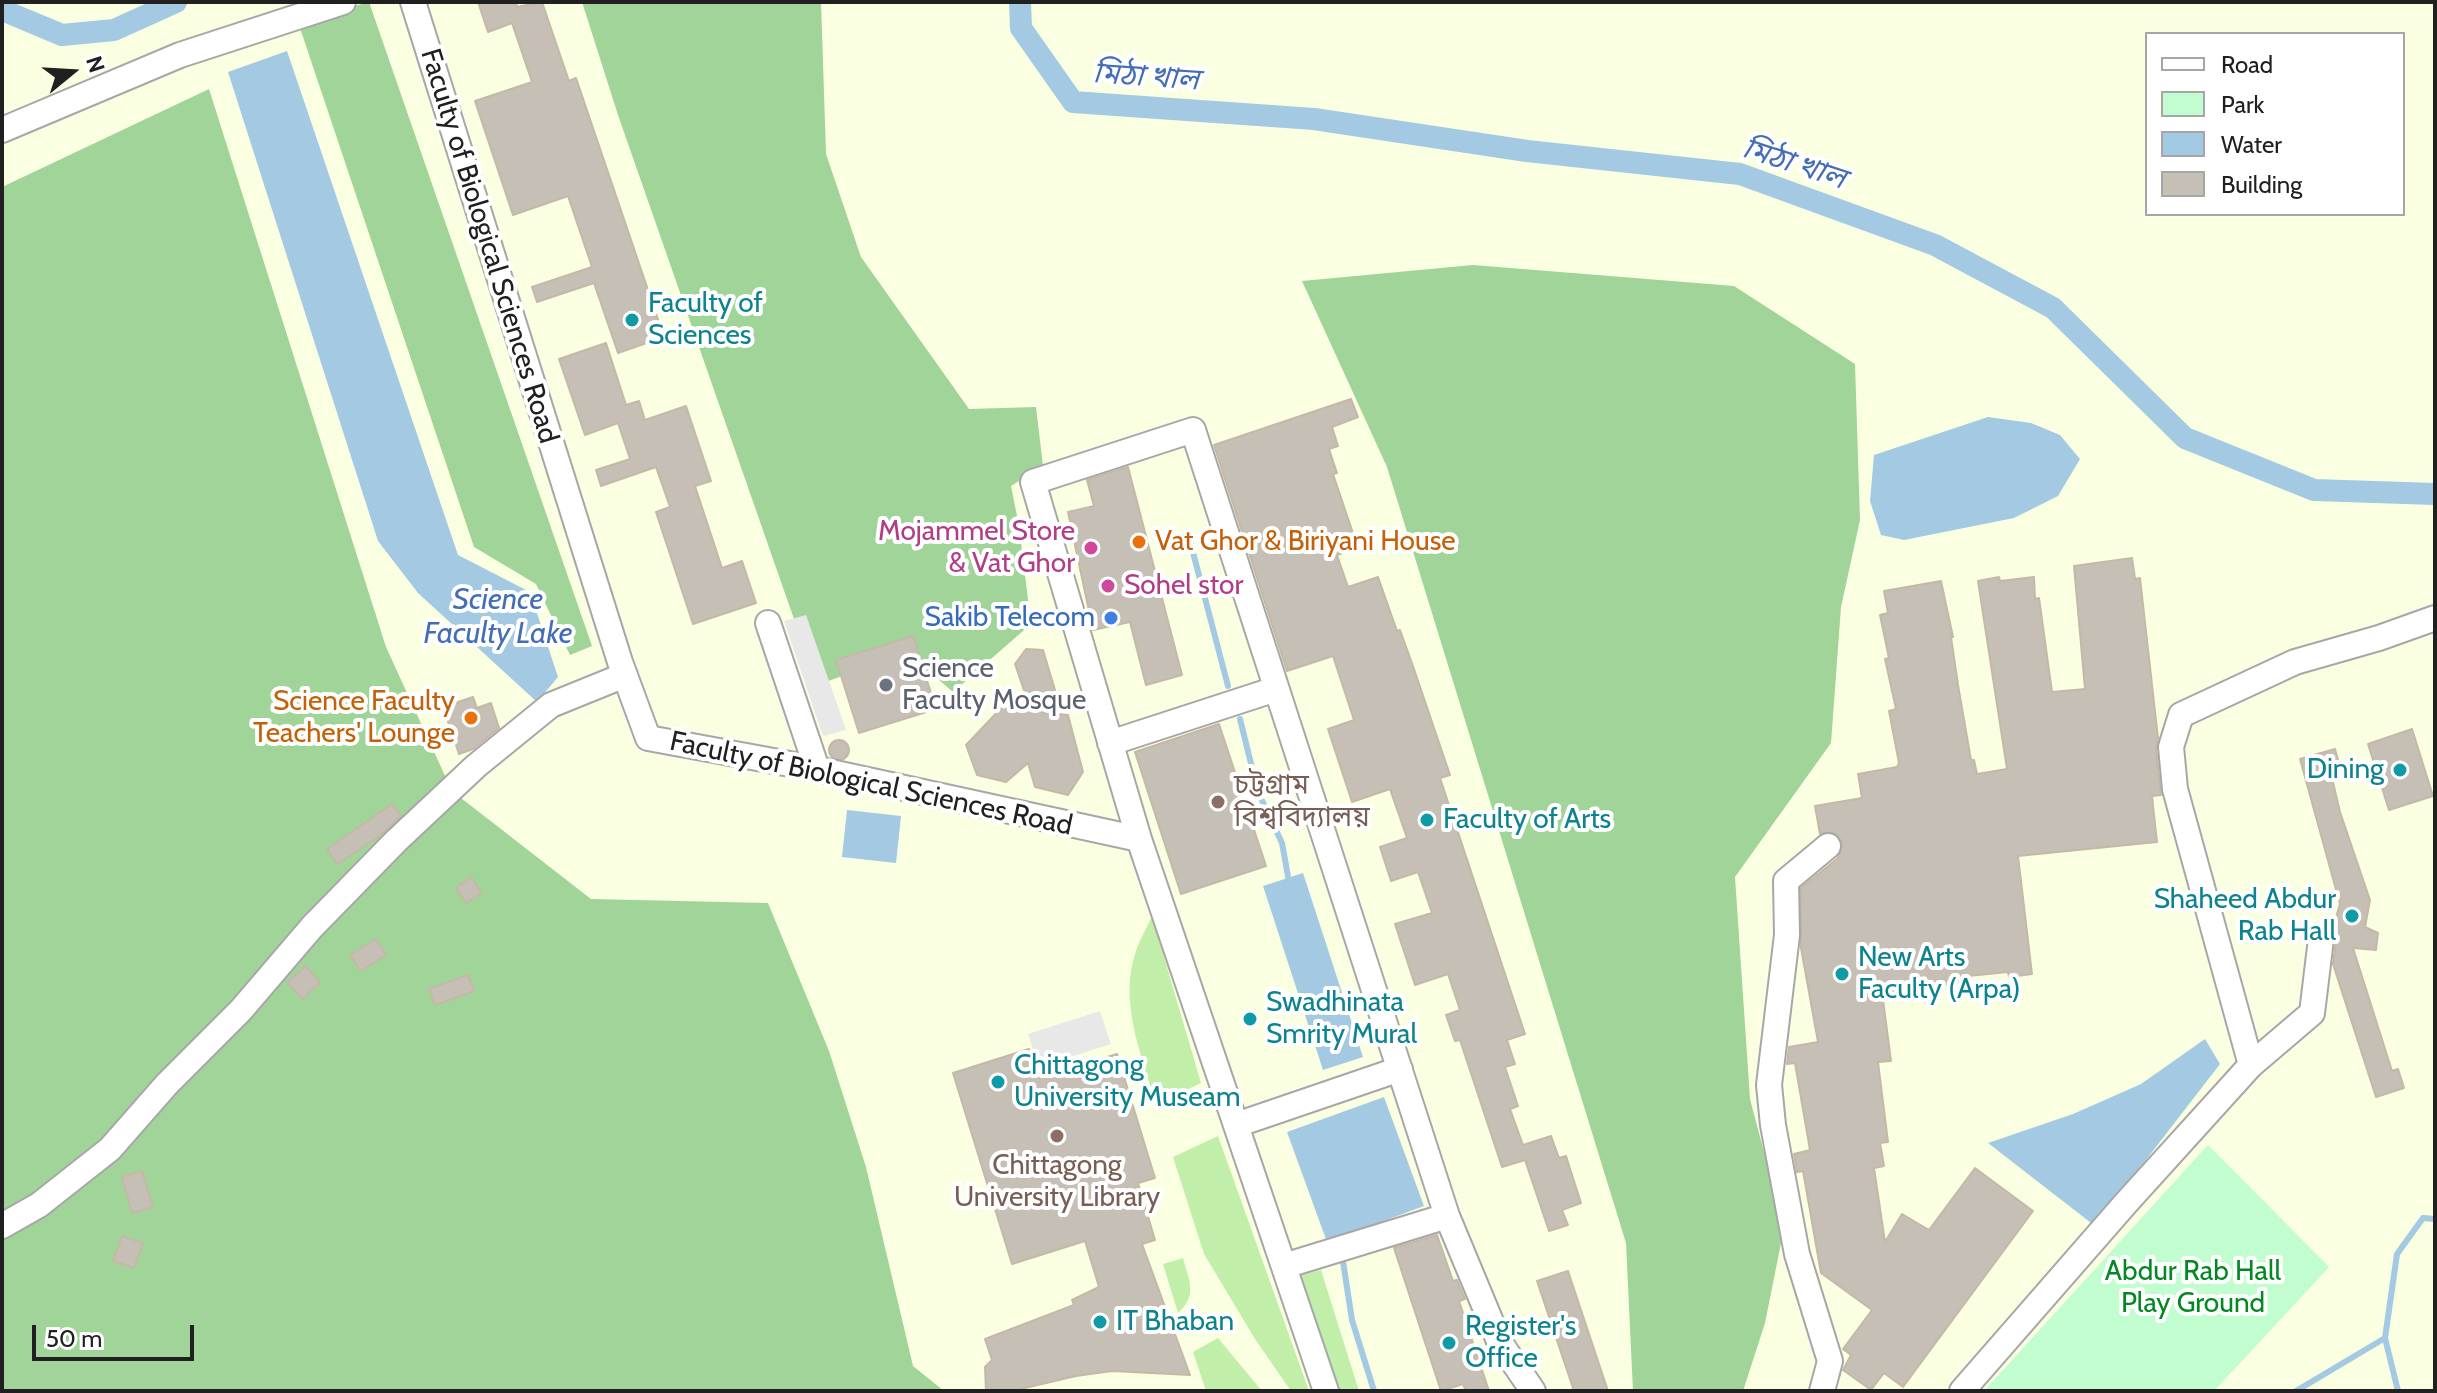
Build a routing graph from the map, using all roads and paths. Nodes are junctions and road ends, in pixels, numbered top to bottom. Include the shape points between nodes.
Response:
1 (343, 2) edge
2 (413, 2) edge
3 (2, 130) edge
4 (2435, 618) edge
5 (768, 623) dead end
6 (625, 675) junction
7 (1276, 689) junction
8 (1110, 743) junction
9 (817, 769) junction
10 (1139, 839) junction
11 (1828, 846) dead end
12 (2321, 939) dead end
13 (2251, 1065) junction
14 (1400, 1069) junction
15 (1236, 1125) junction
16 (1447, 1216) junction
17 (2, 1226) edge
18 (1284, 1266) junction
19 (1326, 1391) edge
20 (1533, 1391) edge
21 (1822, 1391) edge
22 (1962, 1391) edge

1 - 3 street via 180,55
2 - 6 street, Faculty of Biological Sciences Road
4 - 13 street via 2295,662 2181,715 2171,747 2175,789
5 - 9 street
6 - 9 street, Faculty of Biological Sciences Road via 648,738
6 - 17 street via 551,705 476,766 312,927 110,1149 39,1205
7 - 8 street
7 - 8 street via 1193,430 1033,482
7 - 14 street
8 - 10 street
9 - 10 street, Faculty of Biological Sciences Road
10 - 15 street
11 - 21 street via 1786,881 1787,935 1769,1085 1797,1254 1830,1361
12 - 13 street via 2312,1013
13 - 22 street
14 - 15 street
14 - 16 street
15 - 18 street
16 - 18 street
16 - 20 street via 1499,1341
18 - 19 street

